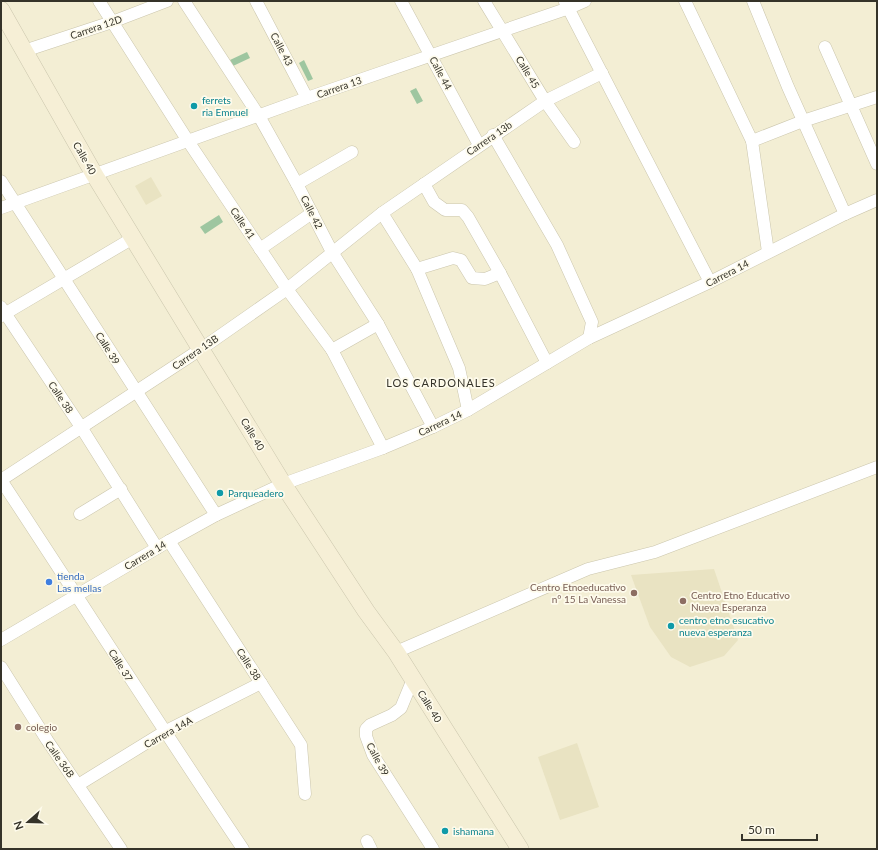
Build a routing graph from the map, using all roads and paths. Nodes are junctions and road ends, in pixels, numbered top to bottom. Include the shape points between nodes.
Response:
1 (99, 1) edge
2 (167, 1) edge
3 (184, 1) edge
4 (256, 1) edge
5 (401, 1) edge
6 (484, 1) edge
7 (585, 1) edge
8 (685, 1) edge
9 (753, 1) edge
10 (567, 4) edge
11 (1, 10) edge
12 (112, 22) junction
13 (502, 30) junction
14 (825, 47) dead end
15 (24, 51) junction
16 (432, 55) junction
17 (602, 73) junction
18 (877, 96) edge
19 (307, 98) junction
20 (544, 101) junction
21 (851, 105) junction
22 (259, 116) junction
23 (803, 121) junction
24 (493, 135) junction
25 (752, 141) junction
26 (188, 142) junction
27 (574, 142) dead end
28 (479, 145) junction
29 (352, 152) dead end
30 (877, 164) edge
31 (94, 174) junction
32 (1, 181) edge
33 (297, 184) junction
34 (424, 184) junction
35 (877, 200) edge
36 (16, 202) junction
37 (1, 208) edge
38 (312, 213) junction
39 (382, 213) junction
40 (845, 214) junction
41 (133, 238) junction
42 (260, 249) junction
43 (332, 252) junction
44 (768, 252) junction
45 (416, 269) junction
46 (500, 273) junction
47 (64, 279) junction
48 (710, 282) junction
49 (287, 289) junction
50 (2, 312) edge
51 (592, 322) junction
52 (378, 324) junction
53 (605, 331) junction
54 (589, 338) junction
55 (200, 349) junction
56 (332, 350) junction
57 (547, 363) junction
58 (136, 392) junction
59 (468, 410) junction
60 (81, 427) junction
61 (433, 427) junction
62 (383, 448) junction
63 (877, 467) edge
64 (1, 480) edge
65 (283, 484) junction
66 (121, 489) junction
67 (80, 514) dead end
68 (216, 515) junction
69 (169, 541) junction
70 (157, 548) junction
71 (77, 594) junction
72 (1, 640) edge
73 (396, 652) junction
74 (1, 667) edge
75 (413, 679) junction
76 (261, 683) junction
77 (164, 732) junction
78 (78, 785) junction
79 (305, 794) dead end
80 (121, 849) edge
81 (243, 849) edge
82 (433, 849) edge
83 (520, 849) edge

1 - 12 street, Calle 41
2 - 12 street, Carrera 12D
3 - 22 street, Calle 42
4 - 19 street, Calle 43
5 - 16 street, Calle 44
6 - 13 street, Calle 45
7 - 10 street, Carrera 13
8 - 25 street
9 - 23 street
10 - 13 street, Carrera 13
10 - 17 street
11 - 15 street, Calle 40
12 - 15 street, Carrera 12D
12 - 26 street, Calle 41
13 - 16 street, Carrera 13
13 - 20 street, Calle 45
14 - 21 street
15 - 31 street, Calle 40
16 - 19 street, Carrera 13
16 - 28 street, Calle 44
17 - 20 street, Carrera 13b
17 - 48 street
18 - 21 street
19 - 22 street, Carrera 13
20 - 24 street, Carrera 13b
20 - 27 street, Calle 45
21 - 23 street
21 - 30 street
22 - 26 street, Carrera 13
22 - 33 street, Calle 42
23 - 25 street
23 - 40 street
24 - 28 street, Carrera 13b
24 - 51 street via 557,245
25 - 44 street
26 - 31 street, Carrera 13
26 - 42 street, Calle 41
28 - 34 street, Carrera 13b
29 - 33 street
31 - 36 street, Carrera 13
31 - 41 street, Calle 40
32 - 36 street, Calle 39
33 - 38 street, Calle 42
34 - 39 street, Carrera 13b
34 - 46 street via 434,202 445,210 462,210 468,217
35 - 40 street, Carrera 14
36 - 37 street, Carrera 13
36 - 47 street, Calle 39
38 - 42 street
38 - 43 street, Calle 42
39 - 43 street, Carrera 13B
39 - 45 street
40 - 44 street, Carrera 14
41 - 47 street
41 - 55 street, Calle 40
42 - 49 street, Calle 41
43 - 49 street, Carrera 13B
43 - 52 street, Calle 42
44 - 48 street, Carrera 14
45 - 46 street via 453,258 461,260 472,278 485,279
45 - 59 street via 459,368
46 - 57 street
47 - 50 street
47 - 58 street, Calle 39
48 - 53 street, Carrera 14
49 - 55 street, Carrera 13B
49 - 56 street, Calle 41
50 - 60 street, Calle 38
51 - 53 street
51 - 54 street
52 - 56 street
52 - 61 street, Calle 42
53 - 54 street, Carrera 14
54 - 57 street, Carrera 14
55 - 58 street, Carrera 13B
55 - 65 street, Calle 40
56 - 62 street, Calle 41
57 - 59 street, Carrera 14
58 - 60 street, Carrera 13B
58 - 68 street, Calle 39
59 - 61 street, Carrera 14
60 - 64 street, Carrera 13B
60 - 66 street, Calle 38
61 - 62 street, Carrera 14
62 - 65 street, Carrera 14
63 - 73 street via 655,552 588,569
64 - 71 street, Calle 37
65 - 68 street, Carrera 14
65 - 73 street, Calle 40 via 366,611
66 - 67 street
66 - 70 street, Calle 38
68 - 69 street, Carrera 14
69 - 70 street, Carrera 14
69 - 76 street, Calle 38
70 - 71 street, Carrera 14
71 - 72 street, Carrera 14
71 - 77 street, Calle 37
73 - 75 street, Calle 40
74 - 78 street, Calle 36B
75 - 82 street, Calle 39 via 401,708 370,725 366,729 366,736 373,755
75 - 83 street, Calle 40
76 - 77 street, Carrera 14A
76 - 79 street, Calle 38 via 301,745
77 - 78 street, Carrera 14A
77 - 81 street, Calle 37
78 - 80 street, Calle 36B

